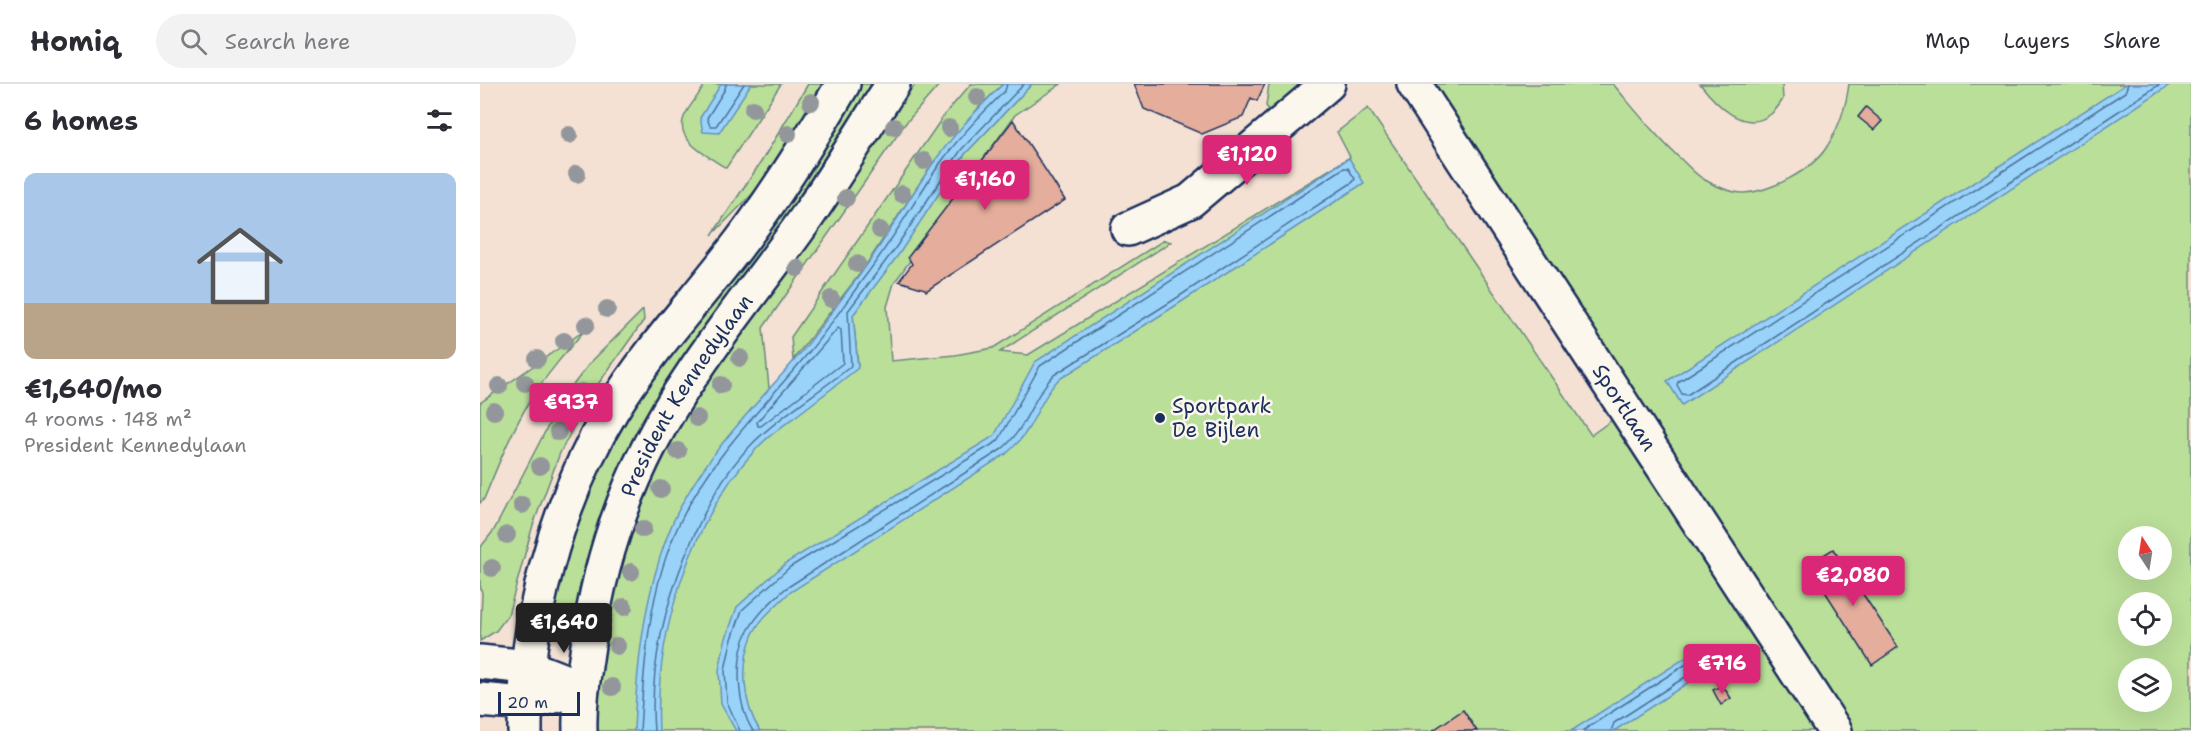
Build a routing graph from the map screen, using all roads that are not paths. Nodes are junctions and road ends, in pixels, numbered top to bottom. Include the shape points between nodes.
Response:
1 (843, 84) edge
2 (893, 84) edge
3 (1328, 84) edge
4 (1414, 84) edge
5 (1128, 229) dead end
6 (480, 662) edge
7 (528, 666) junction
8 (582, 688) junction
9 (480, 700) edge
10 (525, 717) edge
11 (580, 731) edge
12 (1835, 731) edge

1 - 7 main road, President Kennedylaan via 776,192 612,411 559,525 543,581
2 - 8 main road, President Kennedylaan via 809,214 691,376 643,459 606,554 592,609
3 - 5 main road via 1190,201
4 - 12 main road, Sportlaan
6 - 7 main road
7 - 8 main road
7 - 10 main road, President Kennedylaan
8 - 10 main road
8 - 11 main road, President Kennedylaan
9 - 10 main road

